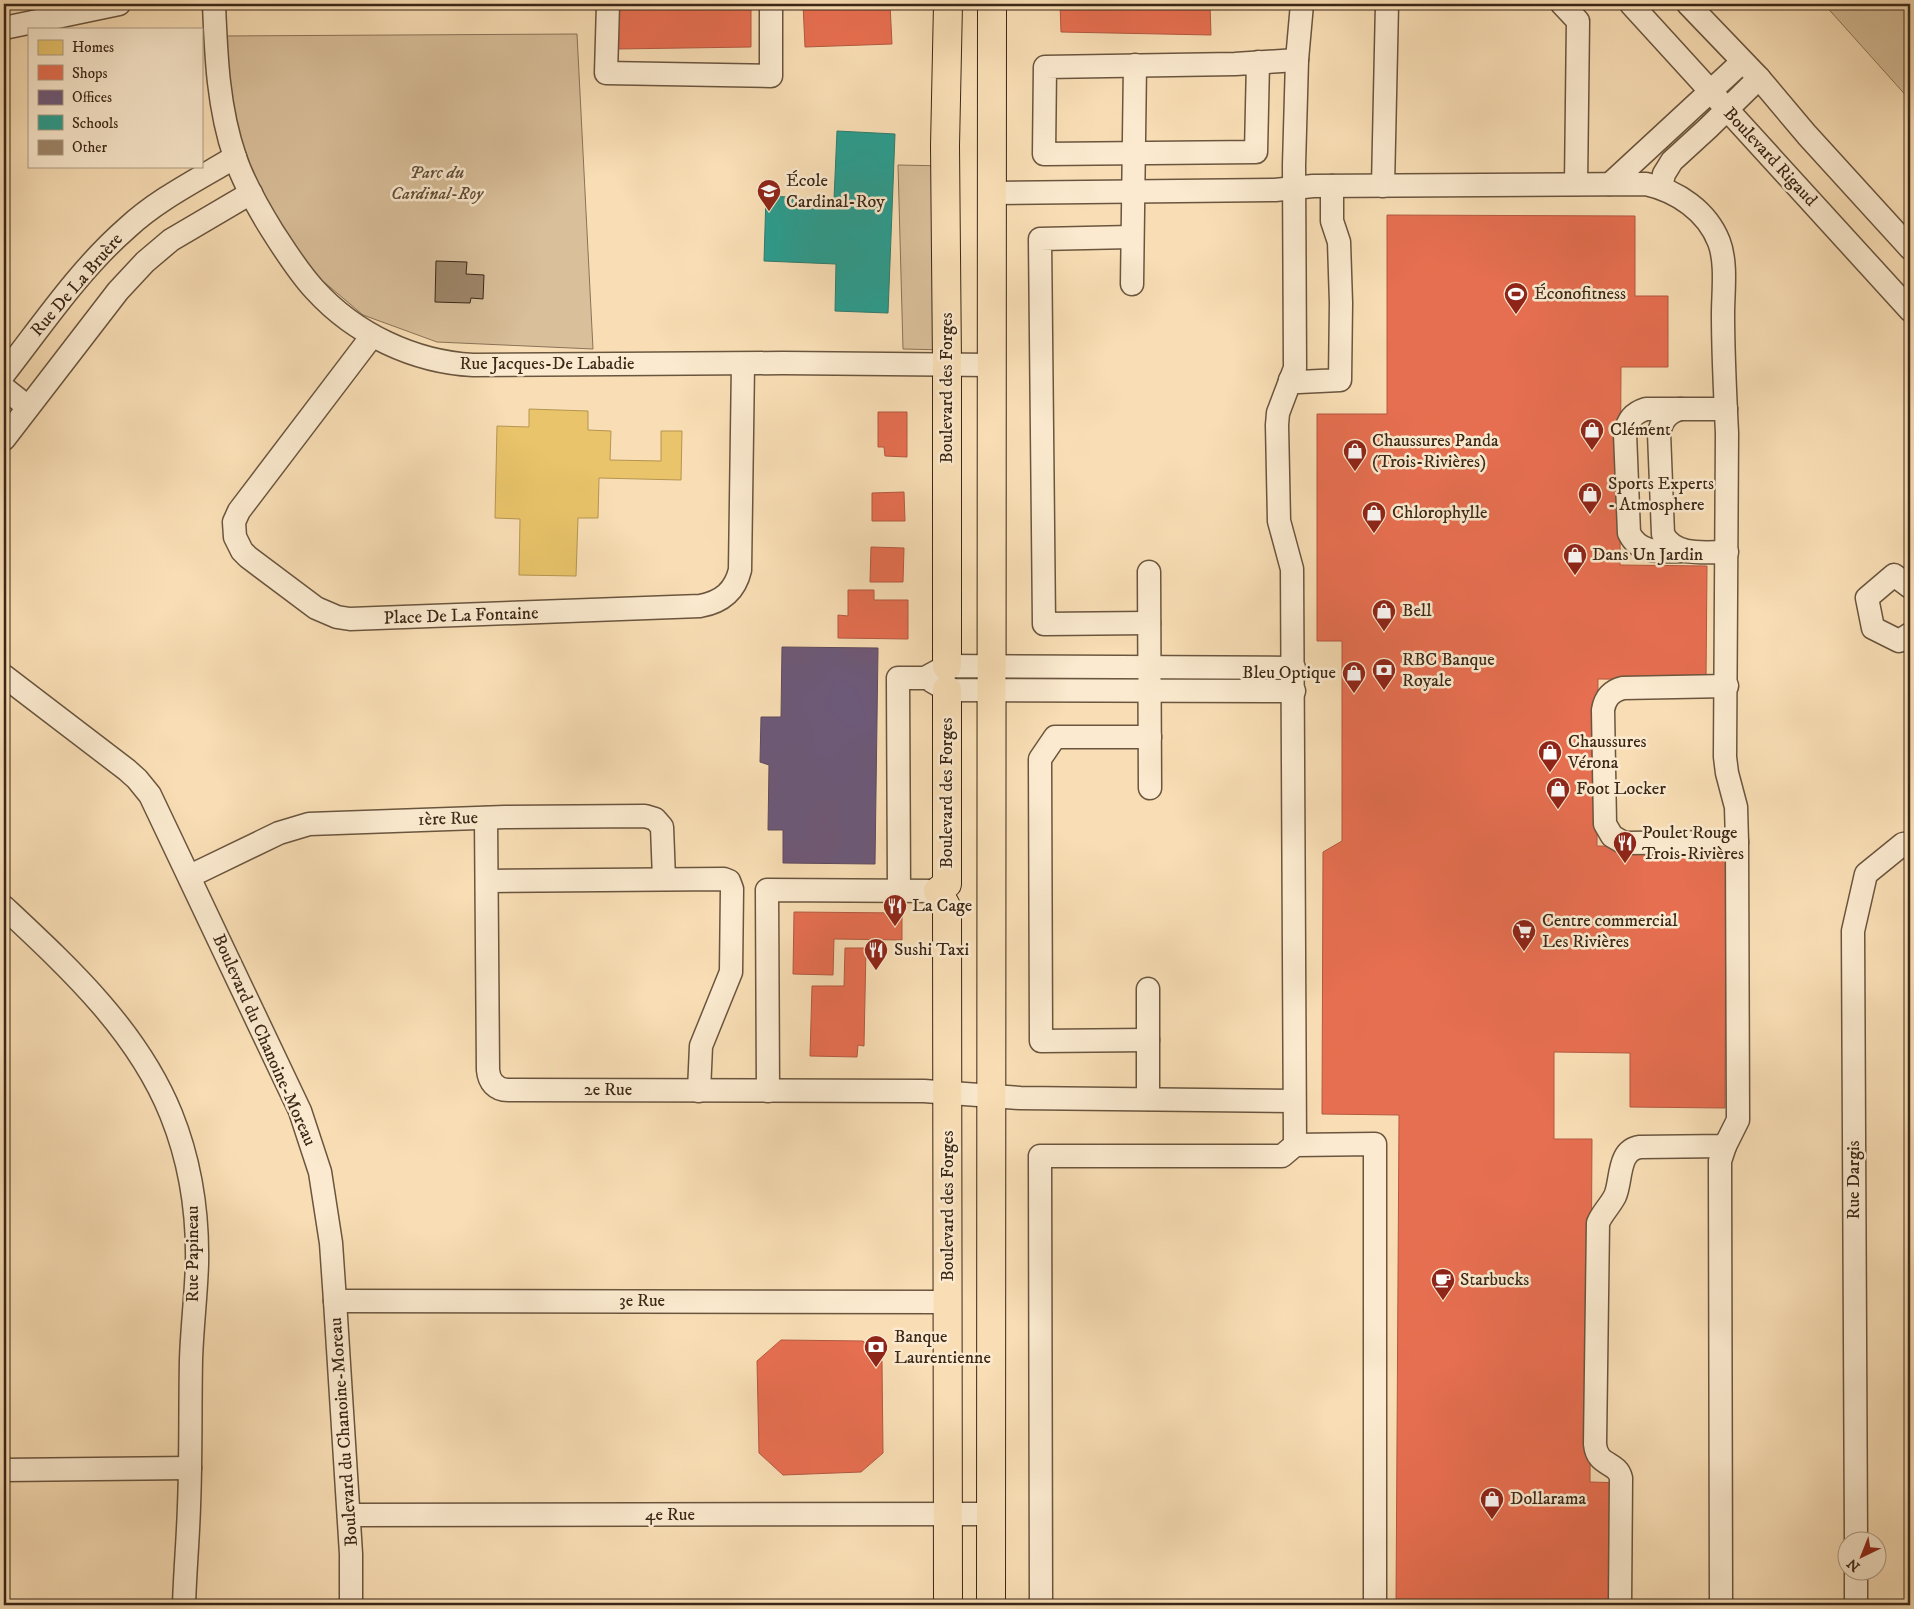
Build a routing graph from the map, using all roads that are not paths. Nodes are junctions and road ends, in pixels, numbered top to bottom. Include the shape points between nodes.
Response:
1 (119, 4) edge
2 (214, 4) edge
3 (608, 4) edge
4 (771, 4) edge
5 (948, 4) edge
6 (992, 4) edge
7 (1302, 4) edge
8 (1387, 4) edge
9 (1562, 4) edge
10 (1631, 4) edge
11 (1688, 4) edge
12 (4, 28) edge
13 (1297, 60) junction
14 (1258, 62) junction
15 (1742, 62) junction
16 (1135, 65) junction
17 (1759, 78) junction
18 (1711, 92) junction
19 (1726, 110) junction
20 (1663, 137) junction
21 (1134, 154) junction
22 (235, 157) junction
23 (1576, 184) junction
24 (1610, 184) junction
25 (1332, 186) junction
26 (1383, 186) junction
27 (1654, 186) junction
28 (1294, 189) junction
29 (1133, 192) junction
30 (251, 193) junction
31 (991, 193) junction
32 (1131, 238) junction
33 (1910, 248) edge
34 (1132, 284) dead end
35 (1910, 310) edge
36 (372, 336) junction
37 (743, 364) junction
38 (947, 364) junction
39 (992, 365) junction
40 (4, 374) edge
41 (1290, 380) junction
42 (4, 388) edge
43 (28, 408) junction
44 (1680, 409) junction
45 (1726, 409) junction
46 (4, 439) edge
47 (1685, 551) junction
48 (1727, 552) junction
49 (1149, 572) dead end
50 (1910, 587) edge
51 (1149, 623) junction
52 (1910, 634) edge
53 (1150, 667) junction
54 (1294, 668) junction
55 (4, 676) edge
56 (940, 678) junction
57 (992, 678) junction
58 (1727, 686) junction
59 (1150, 690) junction
60 (1294, 691) junction
61 (1150, 737) junction
62 (1150, 788) dead end
63 (486, 818) junction
64 (1737, 842) junction
65 (1910, 843) edge
66 (190, 876) junction
67 (664, 879) junction
68 (487, 881) junction
69 (899, 891) junction
70 (938, 891) junction
71 (4, 907) edge
72 (1148, 989) dead end
73 (1148, 1040) junction
74 (700, 1090) junction
75 (768, 1091) junction
76 (948, 1093) junction
77 (991, 1096) junction
78 (1148, 1100) junction
79 (1294, 1101) junction
80 (1295, 1144) junction
81 (1725, 1146) junction
82 (335, 1301) junction
83 (948, 1302) junction
84 (190, 1468) junction
85 (4, 1470) edge
86 (948, 1514) junction
87 (991, 1514) junction
88 (349, 1515) junction
89 (1856, 1532) edge
90 (1856, 1582) edge
91 (184, 1605) edge
92 (351, 1605) edge
93 (948, 1605) edge
94 (991, 1605) edge
95 (1041, 1605) edge
96 (1374, 1605) edge
97 (1620, 1605) edge
98 (1721, 1605) edge
99 (1856, 1605) edge

1 - 12 street
2 - 22 street, Rue Jacques-De Labadie via 221,97
3 - 4 street via 606,73 770,76
5 - 38 main road, Boulevard des Forges via 945,146
6 - 31 main road
7 - 13 street
8 - 26 street
9 - 23 street via 1578,22
10 - 18 street, Boulevard Rigaud
11 - 15 street
13 - 14 street
13 - 28 street
14 - 16 street
14 - 21 street via 1256,152
15 - 17 street
15 - 18 street
16 - 21 street
16 - 21 street via 1044,67 1044,154
17 - 19 street
17 - 33 street
18 - 19 street, Boulevard Rigaud
18 - 20 street
19 - 27 street via 1672,161
19 - 35 street, Boulevard Rigaud
20 - 24 street
20 - 27 street via 1650,158 1646,172
21 - 29 street
22 - 30 street, Rue Jacques-De Labadie
22 - 40 street, Rue De La Bruère via 128,227 90,265
23 - 24 street
23 - 26 street
24 - 27 street
25 - 26 street
25 - 28 street
25 - 41 street via 1332,221 1339,242 1340,380
27 - 45 street via 1699,212 1720,244
28 - 29 street
28 - 41 street via 1295,368
29 - 31 street
29 - 32 street
30 - 36 street, Rue Jacques-De Labadie via 277,238 315,290
30 - 43 street, Rue De La Bruère via 171,240 144,262
31 - 39 main road
32 - 34 street
32 - 51 street via 1040,239 1044,624
36 - 37 street, Rue Jacques-De Labadie via 420,355 460,364
36 - 37 street, Place De La Fontaine via 239,510 234,528 238,544 248,558 316,608 350,619 700,606 719,600 738,579 741,560
37 - 38 street, Rue Jacques-De Labadie
38 - 39 street, Rue Jacques-De Labadie
38 - 56 main road, Boulevard des Forges
39 - 57 main road
41 - 54 street via 1276,425 1279,521 1292,569
42 - 43 street
43 - 46 street, Rue De La Bruère
44 - 45 street
44 - 47 street via 1664,419 1659,433 1661,528 1668,543
44 - 47 street via 1646,409 1637,412 1628,423 1628,528 1631,538 1642,549
45 - 48 street
47 - 48 street
48 - 58 street
49 - 51 street
50 - 52 street via 1894,575 1867,598 1873,628 1899,641
51 - 53 street
53 - 54 street
53 - 57 street
53 - 59 street
54 - 60 street
55 - 66 street, Boulevard du Chanoine-Moreau via 137,779 156,805
56 - 57 street
56 - 69 street via 898,678
56 - 70 main road, Boulevard des Forges via 947,884
57 - 59 street
57 - 77 main road
58 - 64 street via 1726,765 1736,807
58 - 64 street via 1623,688 1607,698 1603,710 1605,824 1612,836 1624,843
59 - 60 street
59 - 61 street
60 - 79 street
61 - 62 street
61 - 73 street via 1056,737 1040,759 1041,1041
63 - 66 street, 1ère Rue via 309,824 279,833
63 - 67 street, 1ère Rue via 651,817 662,827
63 - 68 street, 2e Rue
64 - 81 street via 1738,1120
65 - 89 street, Rue Dargis via 1903,844 1866,874 1853,930
66 - 82 street, Boulevard du Chanoine-Moreau via 289,1087 311,1142 324,1192
67 - 68 street
67 - 74 street via 724,879 732,886 731,972 701,1046
68 - 74 street, 2e Rue via 488,1070 492,1083 503,1090
69 - 70 street
69 - 75 street via 767,890
70 - 76 main road, Boulevard des Forges via 947,908
71 - 84 street, Rue Papineau via 109,1012 150,1072 171,1114 187,1164 196,1233
72 - 73 street
73 - 78 street
74 - 75 street, 2e Rue
75 - 76 street, 2e Rue
76 - 77 street, 2e Rue
76 - 83 main road, Boulevard des Forges
77 - 78 street, 2e Rue
77 - 87 main road
78 - 79 street, 2e Rue
79 - 80 street
80 - 95 street via 1282,1156 1040,1156
80 - 96 street via 1376,1144
81 - 97 street via 1640,1147 1631,1150 1625,1158 1616,1192 1598,1223 1595,1444 1598,1457 1617,1469 1621,1478
81 - 98 street via 1720,1161
82 - 83 street, 3e Rue
82 - 88 street, Boulevard du Chanoine-Moreau
83 - 86 main road, Boulevard des Forges
84 - 85 street
84 - 91 street, Rue Papineau
86 - 87 street, 4e Rue
86 - 88 street, 4e Rue
86 - 93 main road, Boulevard des Forges
87 - 94 main road
88 - 92 street, Boulevard du Chanoine-Moreau
90 - 99 street

